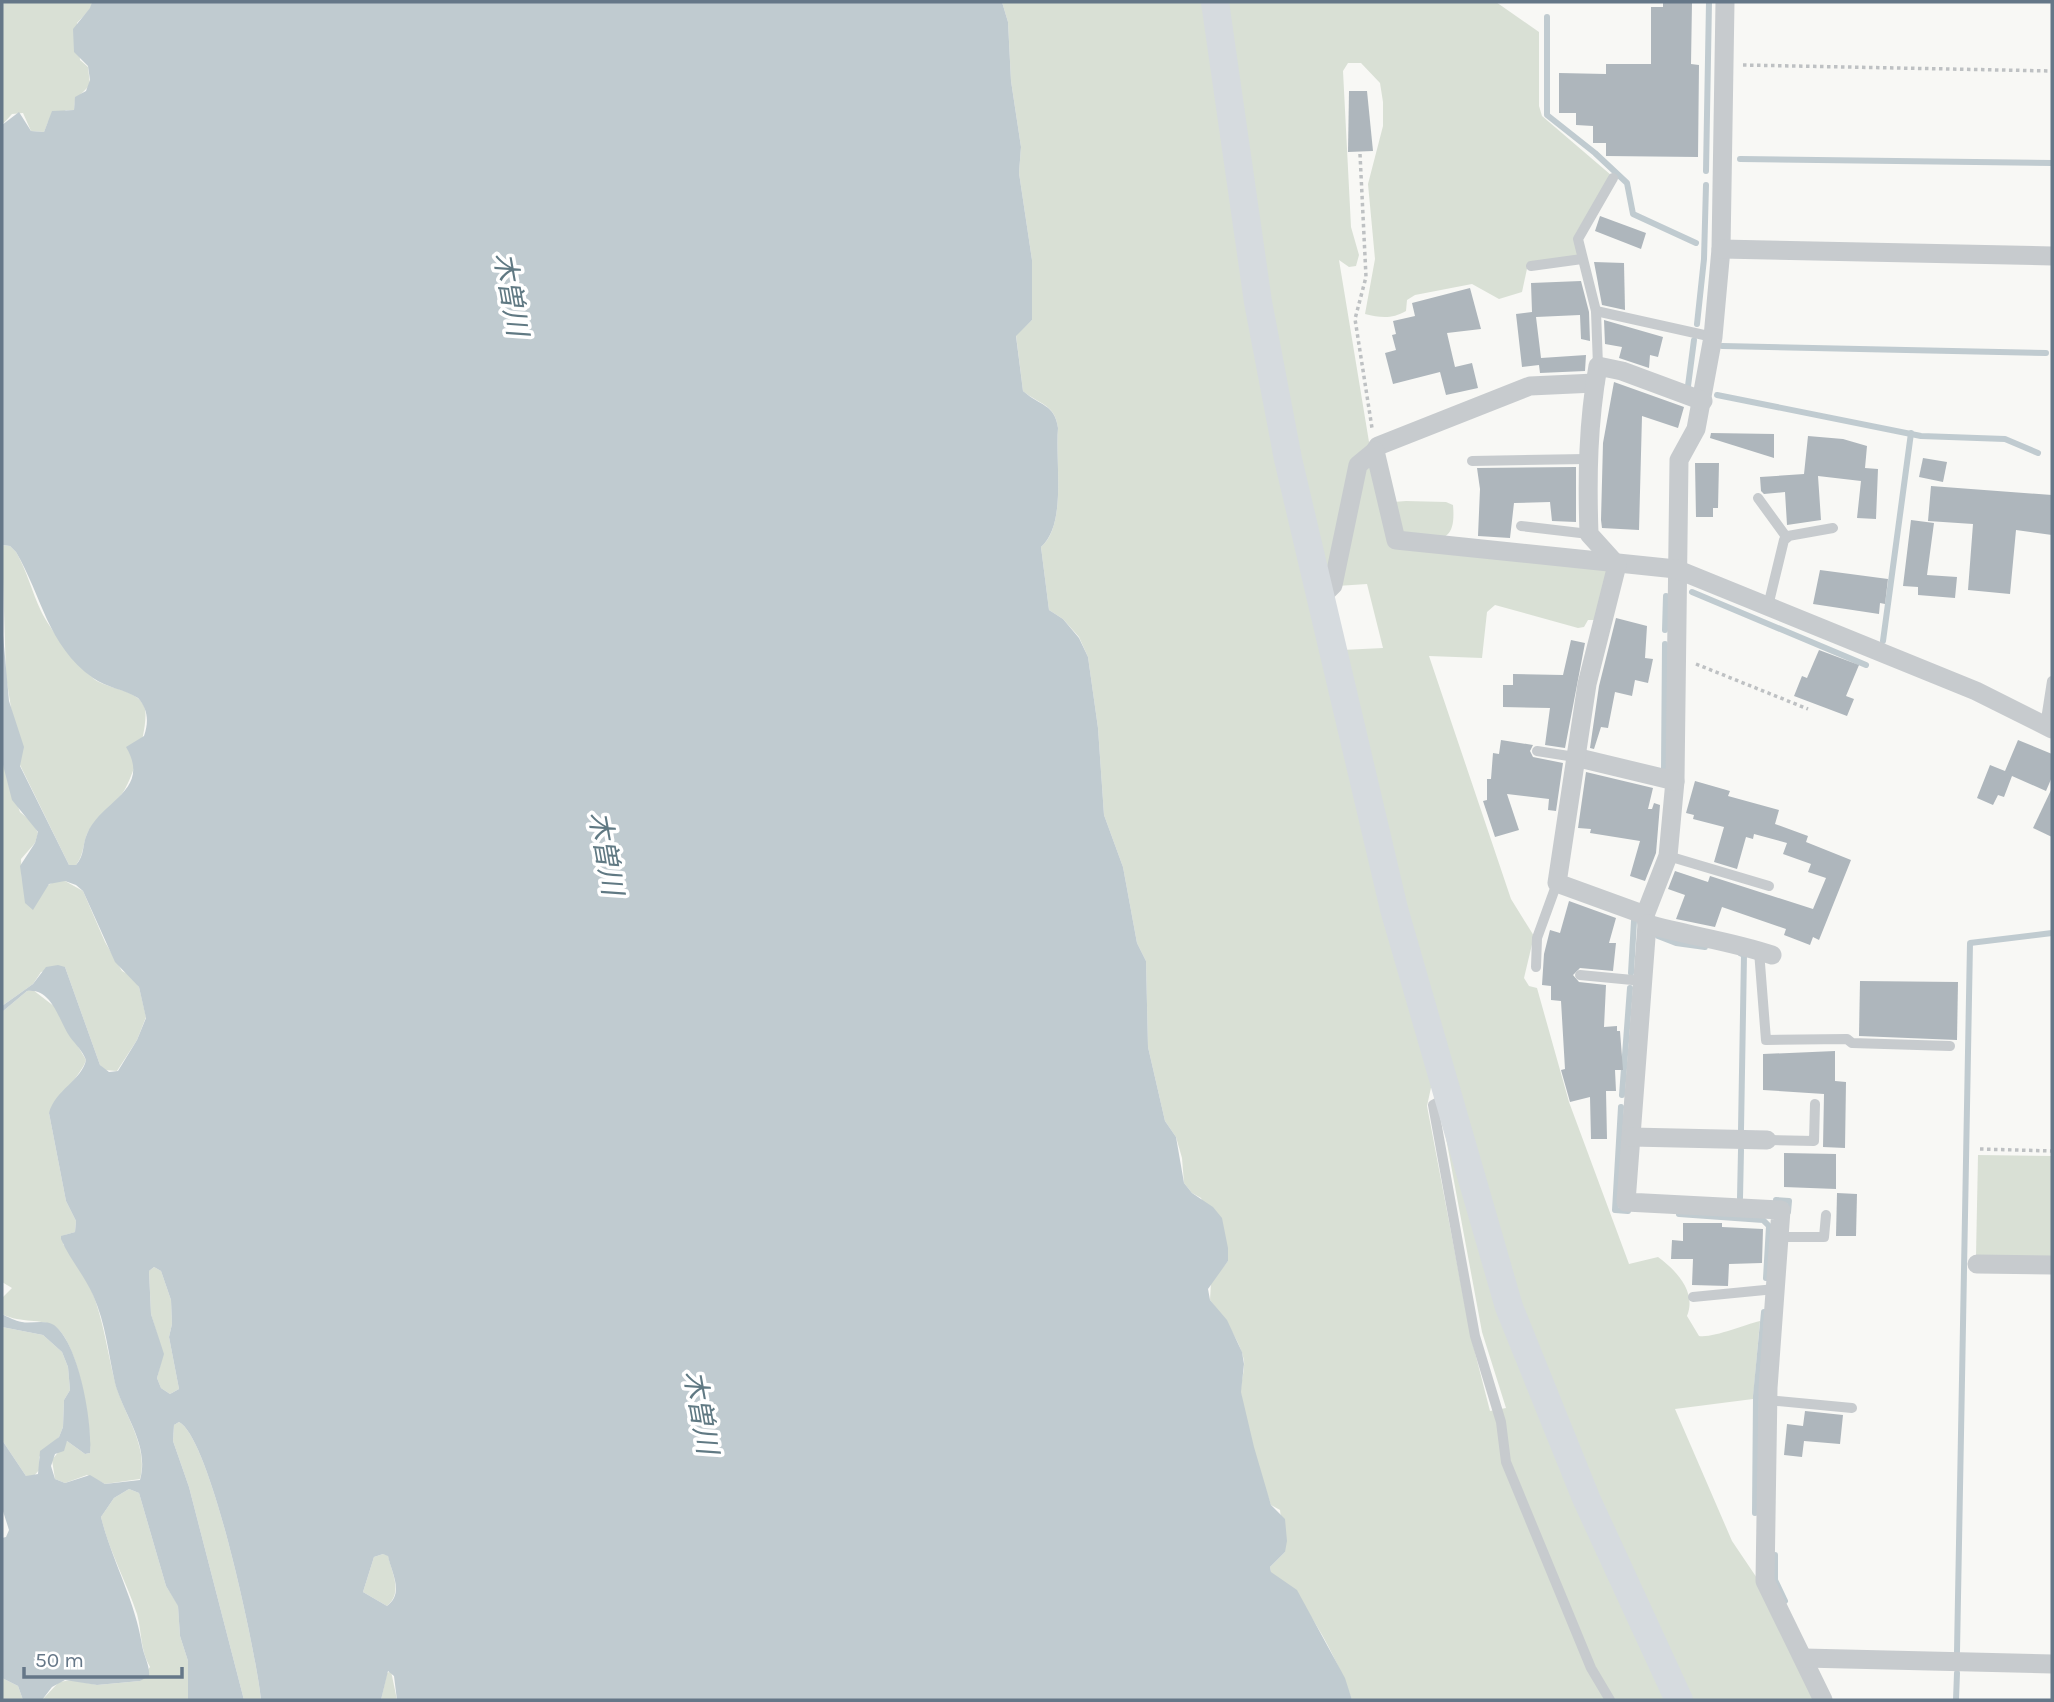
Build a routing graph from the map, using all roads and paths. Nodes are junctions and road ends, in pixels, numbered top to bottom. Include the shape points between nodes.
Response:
1 (1215, 2) edge
2 (1725, 2) edge
3 (1724, 65) junction
4 (2052, 71) edge
5 (1360, 154) dead end
6 (1613, 178) dead end
7 (1721, 248) junction
8 (2052, 256) edge
9 (1582, 259) junction
10 (1531, 266) dead end
11 (1596, 311) junction
12 (1713, 337) junction
13 (1597, 374) junction
14 (1703, 401) junction
15 (1375, 451) junction
16 (1586, 458) junction
17 (1472, 461) dead end
18 (1758, 498) dead end
19 (1521, 526) dead end
20 (1833, 528) dead end
21 (1589, 534) junction
22 (1787, 538) junction
23 (1618, 565) junction
24 (1676, 569) junction
25 (1320, 598) junction
26 (1768, 606) junction
27 (1676, 656) junction
28 (2052, 681) edge
29 (1808, 709) dead end
30 (2049, 728) edge
31 (1537, 751) dead end
32 (1575, 757) junction
33 (1675, 781) junction
34 (1668, 856) junction
35 (1557, 883) junction
36 (1769, 886) dead end
37 (1646, 919) junction
38 (1765, 953) joint
39 (1536, 967) dead end
40 (1580, 975) dead end
41 (1643, 981) junction
42 (1950, 1046) dead end
43 (1446, 1098) junction
44 (1815, 1104) dead end
45 (1631, 1137) junction
46 (1767, 1140) joint
47 (1980, 1149) dead end
48 (2052, 1151) edge
49 (1826, 1215) dead end
50 (1779, 1237) junction
51 (1977, 1264) dead end
52 (2052, 1265) edge
53 (1775, 1289) junction
54 (1693, 1297) dead end
55 (1767, 1400) junction
56 (1852, 1408) dead end
57 (1804, 1658) junction
58 (2052, 1664) edge
59 (1610, 1700) edge
60 (1679, 1700) edge
61 (1823, 1700) edge

1 - 25 street via 1258,302
2 - 3 street
3 - 4 path
3 - 7 street
5 - 15 path via 1366,277 1355,319
6 - 9 lane via 1580,233
7 - 8 street
7 - 12 street
9 - 10 lane
9 - 11 lane
11 - 12 lane
11 - 13 lane
12 - 14 street
13 - 14 street via 1622,371
13 - 15 street via 1530,386
13 - 16 street
14 - 24 street via 1696,429 1679,460
15 - 23 street via 1396,540
15 - 25 street via 1358,465 1333,585
16 - 17 lane
16 - 21 street
18 - 22 lane
19 - 21 lane
20 - 22 lane
21 - 23 street
22 - 26 lane
23 - 24 street
23 - 32 street via 1587,684
24 - 26 street
24 - 27 street
25 - 43 street via 1394,909
26 - 30 street via 1976,691
27 - 29 path
27 - 33 street
28 - 30 lane
31 - 32 lane
32 - 33 street
32 - 35 street
33 - 34 street
34 - 36 lane
34 - 37 street
35 - 37 street
35 - 39 lane via 1537,938
37 - 38 street
37 - 41 street
38 - 42 lane via 1766,1040 1847,1039 1852,1043
40 - 41 lane
41 - 45 street
43 - 59 lane via 1433,1105 1475,1336 1501,1422 1506,1462 1591,1668
43 - 60 street via 1509,1307 1586,1498
44 - 46 lane via 1814,1141
45 - 46 street
45 - 50 street via 1626,1202 1780,1210
47 - 48 path
49 - 50 lane via 1824,1237
50 - 53 street
51 - 52 street
53 - 54 lane
53 - 55 street
55 - 56 lane
55 - 57 street via 1765,1581
57 - 58 street
57 - 61 street

